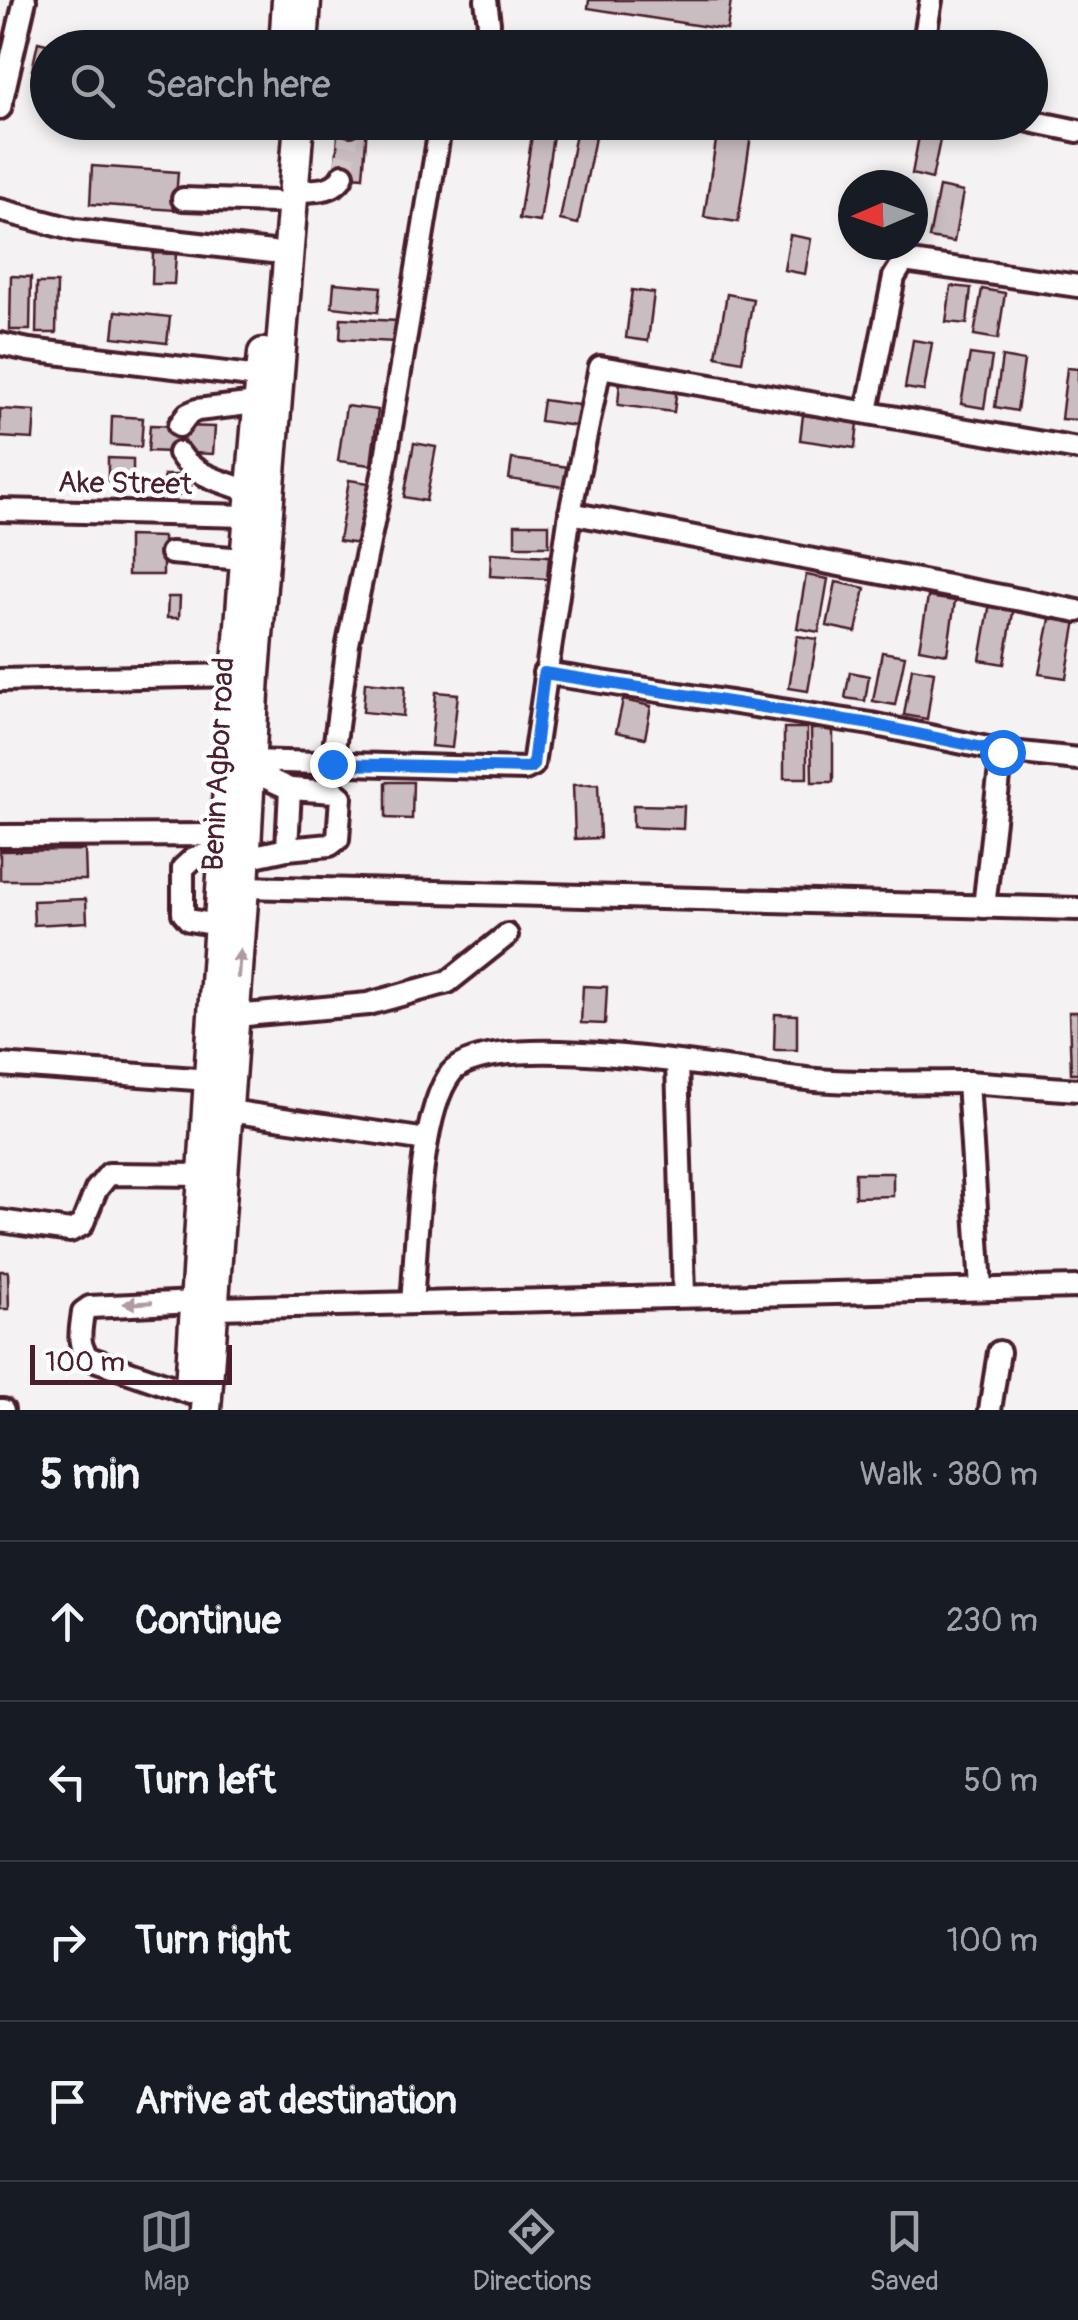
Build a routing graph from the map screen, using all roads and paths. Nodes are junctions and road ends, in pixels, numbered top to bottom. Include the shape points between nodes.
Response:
1 (26, 0) edge
2 (287, 0) edge
3 (306, 0) edge
4 (486, 0) edge
5 (931, 0) edge
6 (285, 30) edge
7 (304, 30) edge
8 (488, 30) edge
9 (926, 30) edge
10 (0, 108) edge
11 (1048, 125) edge
12 (1078, 131) edge
13 (281, 140) edge
14 (295, 140) edge
15 (438, 140) edge
16 (343, 175) dead end
17 (285, 197) junction
18 (183, 198) dead end
19 (0, 210) edge
20 (272, 252) junction
21 (1078, 286) edge
22 (0, 344) edge
23 (259, 390) junction
24 (867, 411) junction
25 (179, 426) dead end
26 (1078, 448) edge
27 (179, 452) dead end
28 (248, 503) junction
29 (0, 510) edge
30 (570, 513) junction
31 (172, 553) dead end
32 (243, 559) junction
33 (1078, 611) edge
34 (544, 673) junction
35 (236, 675) junction
36 (0, 680) edge
37 (1002, 752) junction
38 (1078, 759) edge
39 (332, 764) junction
40 (250, 766) junction
41 (290, 788) junction
42 (0, 836) edge
43 (230, 848) junction
44 (287, 849) junction
45 (244, 887) junction
46 (984, 906) junction
47 (1078, 909) edge
48 (218, 925) junction
49 (507, 935) dead end
50 (235, 1016) junction
51 (677, 1063) junction
52 (0, 1065) edge
53 (210, 1080) junction
54 (968, 1082) junction
55 (1078, 1090) edge
56 (229, 1111) junction
57 (428, 1140) junction
58 (204, 1176) junction
59 (0, 1221) edge
60 (1078, 1287) edge
61 (981, 1288) junction
62 (684, 1294) junction
63 (412, 1303) junction
64 (205, 1305) junction
65 (999, 1352) dead end
66 (195, 1404) edge
67 (990, 1410) edge

1 - 10 street
2 - 6 highway
3 - 7 highway
4 - 8 street
5 - 9 street
11 - 12 street
13 - 17 highway, Benin Agbor road
14 - 17 highway, Benin Agbor road
15 - 39 street
16 - 17 street via 330,188
17 - 18 street
17 - 20 highway, Benin Agbor road
17 - 40 highway, Benin Agbor road
19 - 20 street via 75,230
20 - 23 highway, Benin Agbor road
21 - 24 street via 904,262 894,277
22 - 23 street
23 - 25 street via 196,410
23 - 28 highway, Benin Agbor road
24 - 26 street
24 - 30 street via 600,368
27 - 28 street via 187,465
28 - 29 street, Ake Street
28 - 32 highway, Benin Agbor road
30 - 33 street
30 - 34 street
31 - 32 street
32 - 35 highway, Benin Agbor road
34 - 37 street via 871,724
34 - 39 street via 530,768
35 - 36 street
35 - 43 highway, Benin Agbor road
37 - 38 street
37 - 46 street
39 - 40 street
40 - 41 street
40 - 43 highway, Benin Agbor road
41 - 44 street
41 - 44 street via 341,798 338,839
42 - 43 street
43 - 44 street
43 - 45 highway, Benin Agbor road
43 - 48 highway, Benin Agbor road
43 - 48 street via 183,868 183,914
45 - 46 street
50 -> 45 highway, Benin Agbor road
46 - 47 street
48 - 53 highway, Benin Agbor road
49 - 50 street via 448,982 368,1004
50 - 56 highway, Benin Agbor road
51 - 54 street via 819,1080
51 - 57 street via 554,1049 472,1058 452,1071
51 - 62 street
52 - 53 street
53 - 58 highway, Benin Agbor road
54 - 55 street
54 - 61 street
56 - 57 street
56 - 64 highway, Benin Agbor road
57 - 63 street
58 - 59 street via 109,1174 82,1225 70,1231
58 - 64 highway, Benin Agbor road
60 - 61 street
61 - 62 street
62 - 63 street
63 - 64 street
64 - 66 highway, Benin Agbor road
64 -> 66 street via 83,1312 80,1342 89,1358
65 - 67 street

